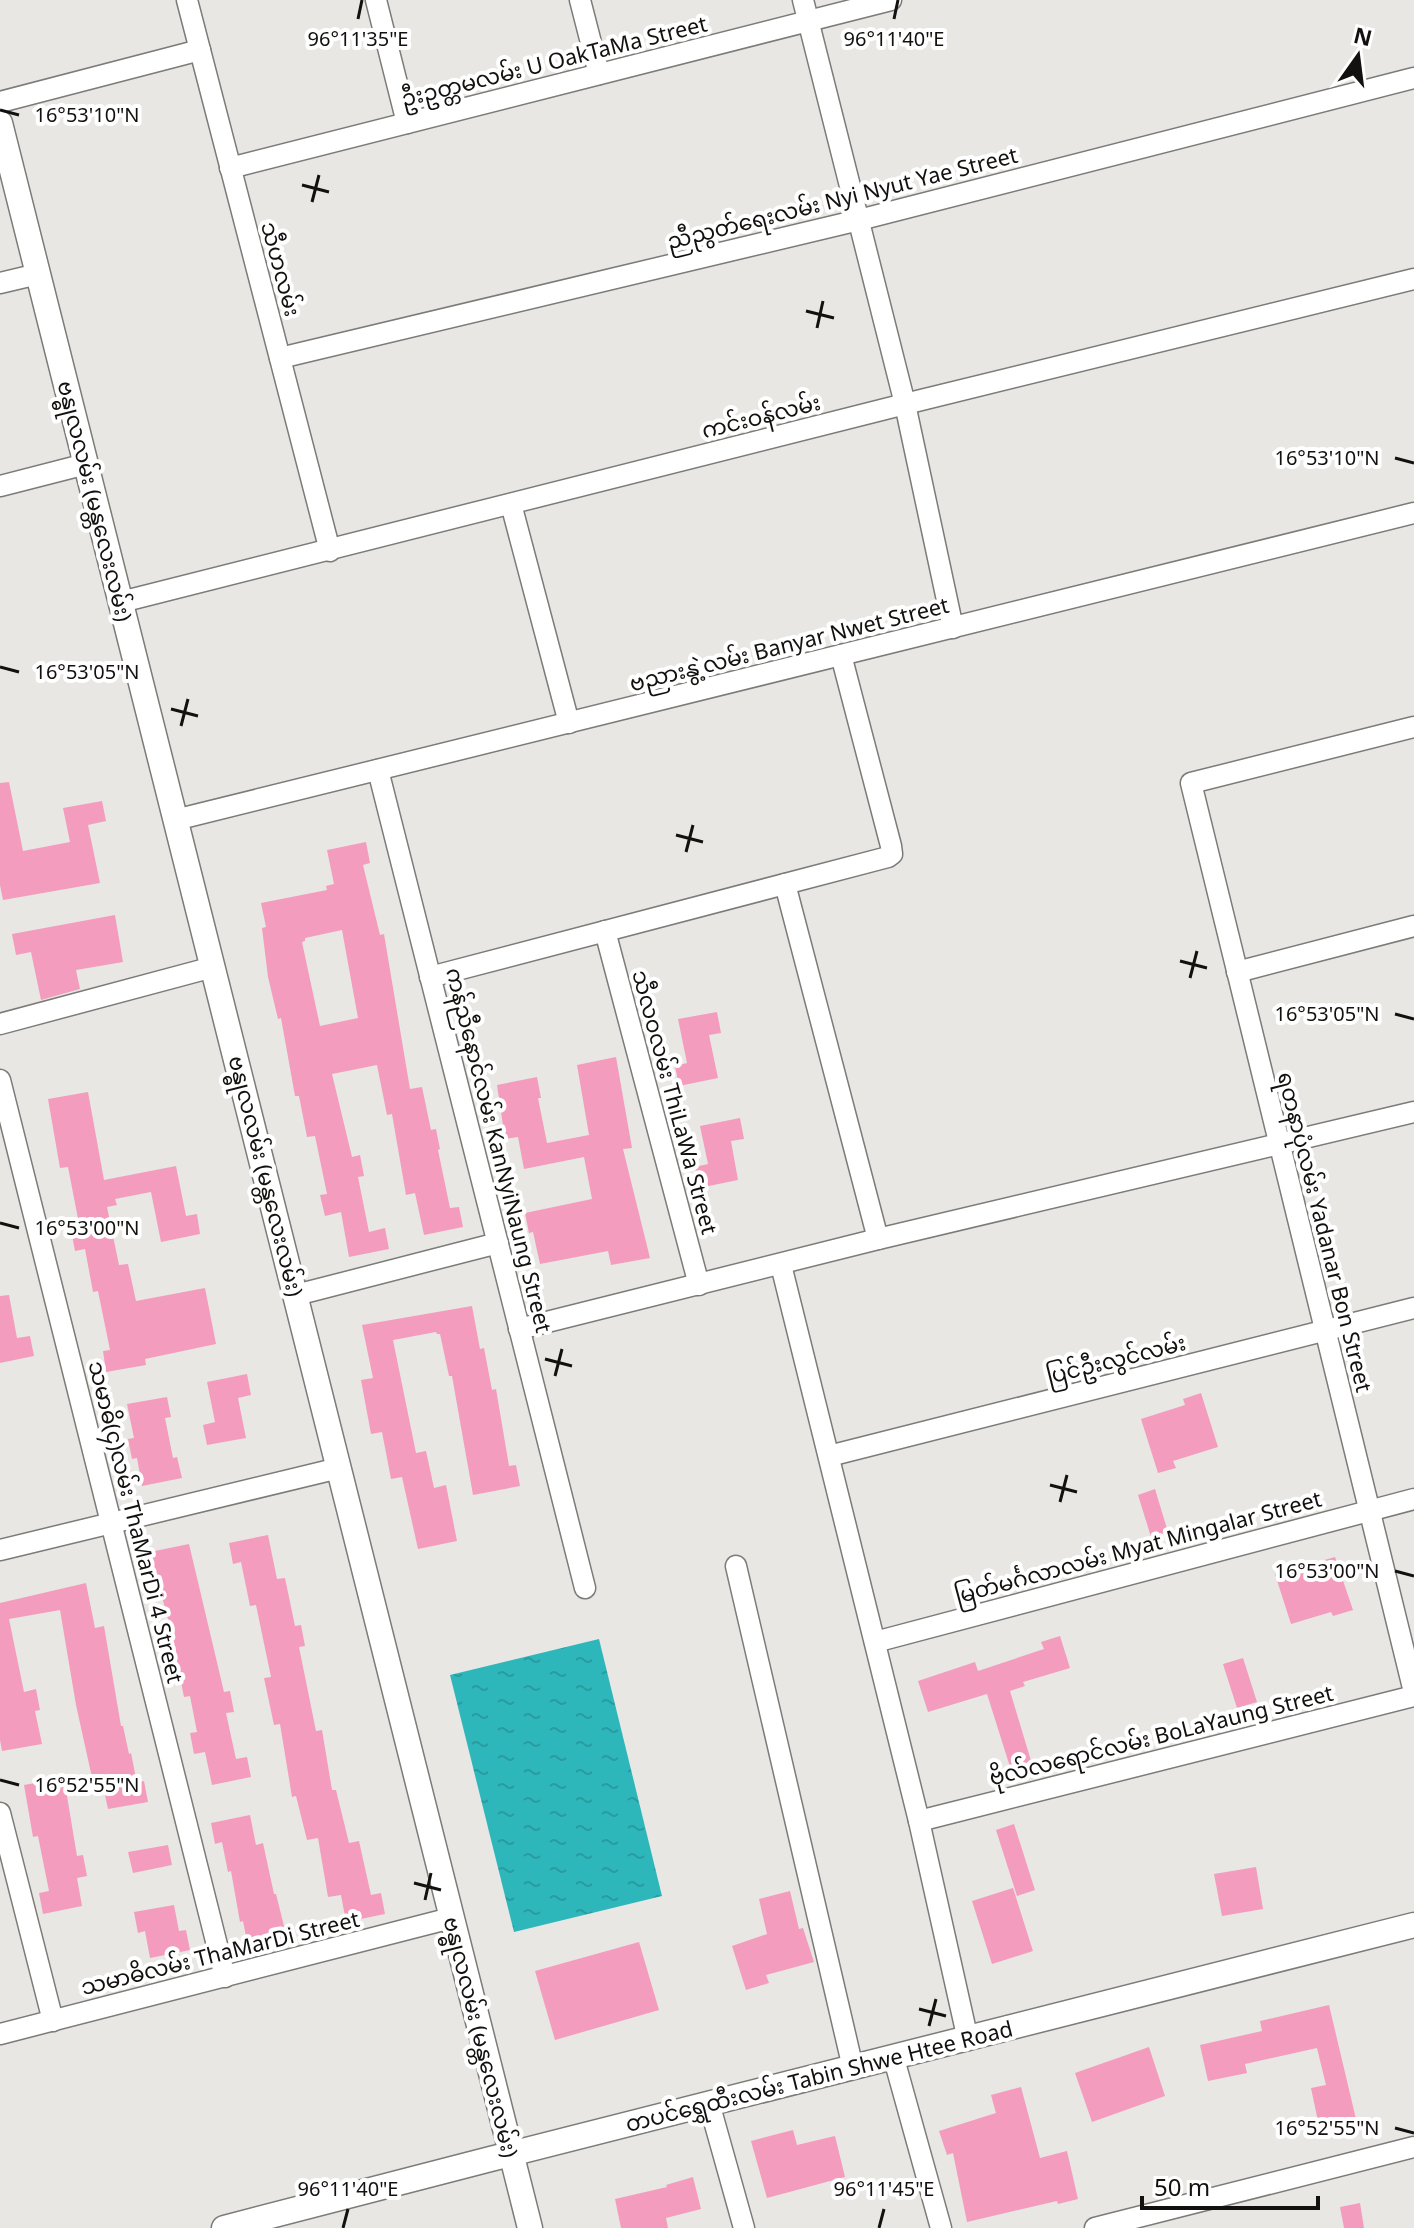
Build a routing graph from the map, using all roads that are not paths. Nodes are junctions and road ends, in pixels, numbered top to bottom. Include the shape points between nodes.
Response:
1 (187, 0) edge
2 (376, 0) edge
3 (580, 0) edge
4 (803, 0) edge
5 (891, 0) edge
6 (809, 21) junction
7 (200, 50) junction
8 (599, 74) junction
9 (1414, 78) edge
10 (0, 102) edge
11 (0, 123) edge
12 (407, 123) junction
13 (230, 168) junction
14 (859, 220) junction
15 (38, 274) junction
16 (1414, 279) edge
17 (0, 283) edge
18 (280, 358) junction
19 (905, 404) junction
20 (86, 464) junction
21 (0, 486) edge
22 (511, 504) junction
23 (1414, 513) edge
24 (330, 551) junction
25 (121, 602) junction
26 (953, 628) junction
27 (841, 655) junction
28 (569, 723) junction
29 (1414, 727) edge
30 (378, 770) junction
31 (175, 820) junction
32 (785, 884) junction
33 (1414, 926) edge
34 (605, 931) junction
35 (213, 967) junction
36 (1237, 972) junction
37 (430, 977) junction
38 (0, 1024) edge
39 (0, 1080) edge
40 (1414, 1112) edge
41 (1279, 1145) junction
42 (878, 1239) junction
43 (498, 1243) junction
44 (781, 1265) junction
45 (699, 1285) junction
46 (296, 1295) junction
47 (1414, 1308) edge
48 (519, 1329) junction
49 (1325, 1331) junction
50 (829, 1456) junction
51 (339, 1468) junction
52 (1414, 1499) edge
53 (1369, 1511) junction
54 (111, 1523) junction
55 (0, 1550) edge
56 (736, 1566) dead end
57 (585, 1588) dead end
58 (875, 1642) junction
59 (1414, 1694) edge
60 (0, 1813) edge
61 (919, 1821) junction
62 (451, 1918) junction
63 (1414, 1925) edge
64 (225, 1977) junction
65 (53, 2021) junction
66 (0, 2034) edge
67 (968, 2040) junction
68 (894, 2059) junction
69 (853, 2068) junction
70 (709, 2103) junction
71 (1414, 2147) edge
72 (510, 2152) junction
73 (224, 2228) edge
74 (530, 2228) edge
75 (744, 2228) edge
76 (941, 2228) edge
77 (1095, 2228) edge

1 - 7 street, သီဟလမ်း
2 - 12 street
3 - 8 street
4 - 6 street
5 - 6 street, ဦးဥတ္တမလမ်း U OakTaMa Street
6 - 8 street, ဦးဥတ္တမလမ်း U OakTaMa Street
6 - 14 street
7 - 10 street
7 - 13 street, သီဟလမ်း
8 - 12 street, ဦးဥတ္တမလမ်း U OakTaMa Street
9 - 14 street, ညီညွတ်ရေးလမ်း Nyi Nyut Yae Street
11 - 15 street, ဗန္ဓုလလမ်း (မန္တလေးလမ်း)
12 - 13 street, ဦးဥတ္တမလမ်း U OakTaMa Street
13 - 18 street, သီဟလမ်း
14 - 18 street, ညီညွတ်ရေးလမ်း Nyi Nyut Yae Street
14 - 19 street
15 - 17 street
15 - 20 street, ဗန္ဓုလလမ်း (မန္တလေးလမ်း)
16 - 19 street, ကင်းဝန်လမ်း
18 - 24 street, သီဟလမ်း
19 - 22 street, ကင်းဝန်လမ်း
19 - 26 street
20 - 21 street
20 - 25 street, ဗန္ဓုလလမ်း (မန္တလေးလမ်း)
22 - 24 street, ကင်းဝန်လမ်း
22 - 28 street
23 - 26 street, ဗညားနွဲ့လမ်း Banyar Nwet Street
24 - 25 street, ကင်းဝန်လမ်း
25 - 31 street, ဗန္ဓုလလမ်း (မန္တလေးလမ်း)
26 - 27 street, ဗညားနွဲ့လမ်း Banyar Nwet Street
27 - 28 street, ဗညားနွဲ့လမ်း Banyar Nwet Street
27 - 32 street via 892,854
28 - 30 street, ဗညားနွဲ့လမ်း Banyar Nwet Street
29 - 36 street, ရတနာပုံလမ်း Yadanar Bon Street via 1191,783
30 - 31 street, ဗညားနွဲ့လမ်း Banyar Nwet Street
30 - 37 street, ကန်ညီနောင်လမ်း KanNyiNaung Street
31 - 35 street, ဗန္ဓုလလမ်း (မန္တလေးလမ်း)
32 - 34 street
32 - 42 street
33 - 36 street
34 - 37 street
34 - 45 street, သီလဝလမ်း ThiLaWa Street
35 - 38 street
35 - 46 street, ဗန္ဓုလလမ်း (မန္တလေးလမ်း)
36 - 41 street, ရတနာပုံလမ်း Yadanar Bon Street
37 - 43 street, ကန်ညီနောင်လမ်း KanNyiNaung Street
39 - 54 street, သမာဓိ(၄)လမ်း ThaMarDi 4 Street
40 - 41 street
41 - 42 street
41 - 49 street, ရတနာပုံလမ်း Yadanar Bon Street
42 - 44 street
43 - 46 street
43 - 48 street, ကန်ညီနောင်လမ်း KanNyiNaung Street
44 - 45 street
44 - 50 street
45 - 48 street
46 - 51 street, ဗန္ဓုလလမ်း (မန္တလေးလမ်း)
47 - 49 street, ပြင်ဦးလွင်လမ်း
48 - 57 street, ကန်ညီနောင်လမ်း KanNyiNaung Street
49 - 50 street, ပြင်ဦးလွင်လမ်း
49 - 53 street, ရတနာပုံလမ်း Yadanar Bon Street
50 - 58 street
51 - 54 street
51 - 62 street, ဗန္ဓုလလမ်း (မန္တလေးလမ်း)
52 - 53 street, မြတ်မင်္ဂလာလမ်း Myat Mingalar Street
53 - 58 street, မြတ်မင်္ဂလာလမ်း Myat Mingalar Street
53 - 59 street, ရတနာပုံလမ်း Yadanar Bon Street
54 - 55 street
54 - 64 street, သမာဓိ(၄)လမ်း ThaMarDi 4 Street
56 - 69 street
58 - 61 street
59 - 61 street, ဗိုလ်လရောင်လမ်း BoLaYaung Street
60 - 65 street
61 - 67 street
62 - 64 street, သမာဓိလမ်း ThaMarDi Street
62 - 72 street, ဗန္ဓုလလမ်း (မန္တလေးလမ်း)
63 - 67 street, တပင်ရွှေထီးလမ်း Tabin Shwe Htee Road
64 - 65 street, သမာဓိလမ်း ThaMarDi Street
65 - 66 street, သမာဓိလမ်း ThaMarDi Street
67 - 68 street, တပင်ရွှေထီးလမ်း Tabin Shwe Htee Road
68 - 69 street, တပင်ရွှေထီးလမ်း Tabin Shwe Htee Road
68 - 76 street
69 - 70 street, တပင်ရွှေထီးလမ်း Tabin Shwe Htee Road
70 - 72 street, တပင်ရွှေထီးလမ်း Tabin Shwe Htee Road
70 - 75 street
71 - 77 street
72 - 73 street, တပင်ရွှေထီးလမ်း Tabin Shwe Htee Road
72 - 74 street, ဗန္ဓုလလမ်း (မန္တလေးလမ်း)

